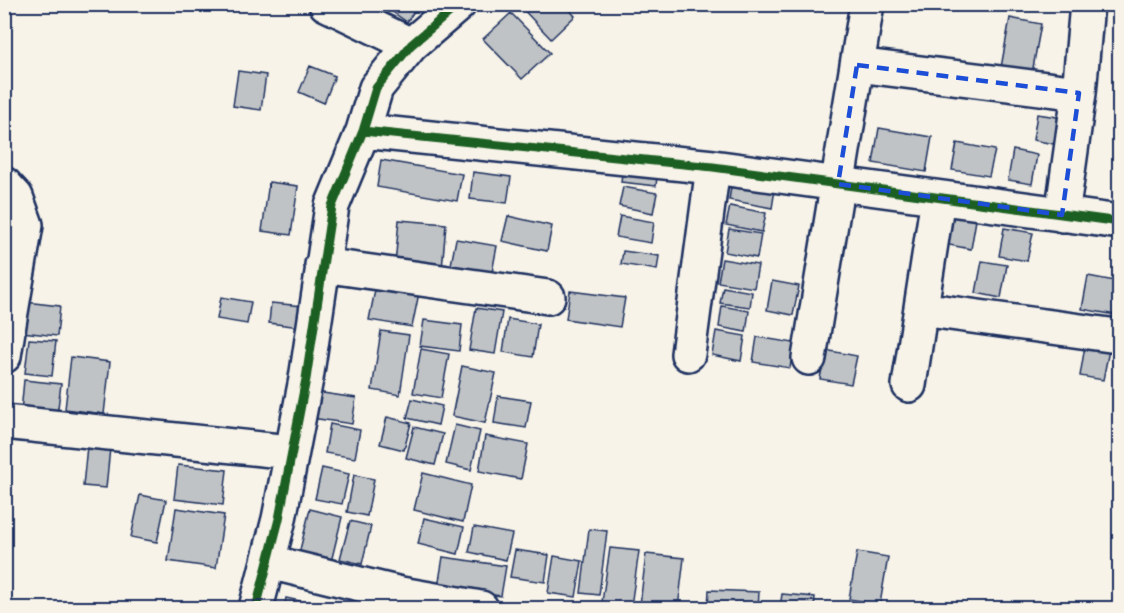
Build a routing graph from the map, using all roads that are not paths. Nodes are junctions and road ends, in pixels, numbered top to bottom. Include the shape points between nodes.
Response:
1 (326, 4) edge
2 (459, 4) edge
3 (867, 4) edge
4 (1087, 4) edge
5 (411, 45) junction
6 (857, 65) junction
7 (1079, 93) junction
8 (363, 131) junction
9 (713, 167) junction
10 (4, 184) edge
11 (838, 184) junction
12 (938, 198) junction
13 (1062, 215) junction
14 (1119, 222) edge
15 (322, 265) junction
16 (548, 297) dead end
17 (921, 309) junction
18 (7, 318) edge
19 (1110, 335) dead end
20 (688, 354) dead end
21 (4, 356) edge
22 (809, 358) dead end
23 (909, 385) dead end
24 (4, 422) edge
25 (290, 452) junction
26 (269, 562) junction
27 (256, 609) edge
28 (482, 609) edge

1 - 5 street
2 - 5 street
3 - 6 street
4 - 7 street
5 - 8 street via 376,88
6 - 7 street
6 - 11 street
7 - 13 street
8 - 9 street
8 - 15 street via 332,206
9 - 11 street
9 - 20 street
10 - 18 street via 16,197 26,225
11 - 12 street
11 - 22 street
12 - 13 street
12 - 17 street
13 - 14 street
15 - 16 street
15 - 25 street via 306,379
17 - 19 street
17 - 23 street
18 - 21 street
24 - 25 street
25 - 26 street
26 - 27 street
26 - 28 street

